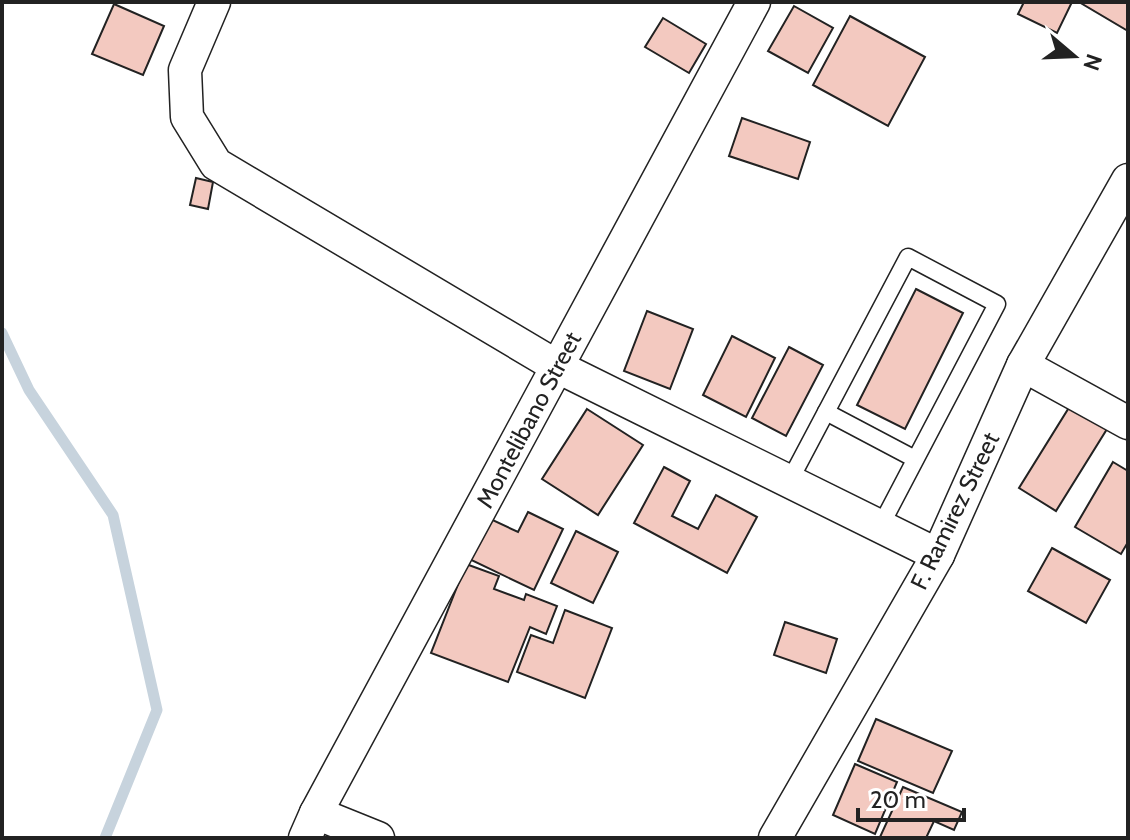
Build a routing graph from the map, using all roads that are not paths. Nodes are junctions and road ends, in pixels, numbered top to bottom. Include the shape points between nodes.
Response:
1 (214, 2) edge
2 (754, 2) edge
3 (1128, 180) edge
4 (1023, 365) junction
5 (558, 367) junction
6 (826, 412) junction
7 (1128, 423) edge
8 (915, 459) junction
9 (789, 482) junction
10 (880, 527) junction
11 (938, 555) junction
12 (311, 825) edge
13 (378, 838) edge
14 (775, 838) edge

1 - 5 street via 185,70 187,117 216,164
2 - 5 street, Montelibano Street
3 - 4 street, F. Ramirez Street
4 - 7 street
4 - 11 street, F. Ramirez Street
5 - 9 street
5 - 12 street, Montelibano Street
6 - 8 lane
6 - 8 lane via 908,257 997,304
6 - 9 lane
8 - 10 lane
9 - 10 street
10 - 11 street
11 - 14 street, F. Ramirez Street
12 - 13 street

